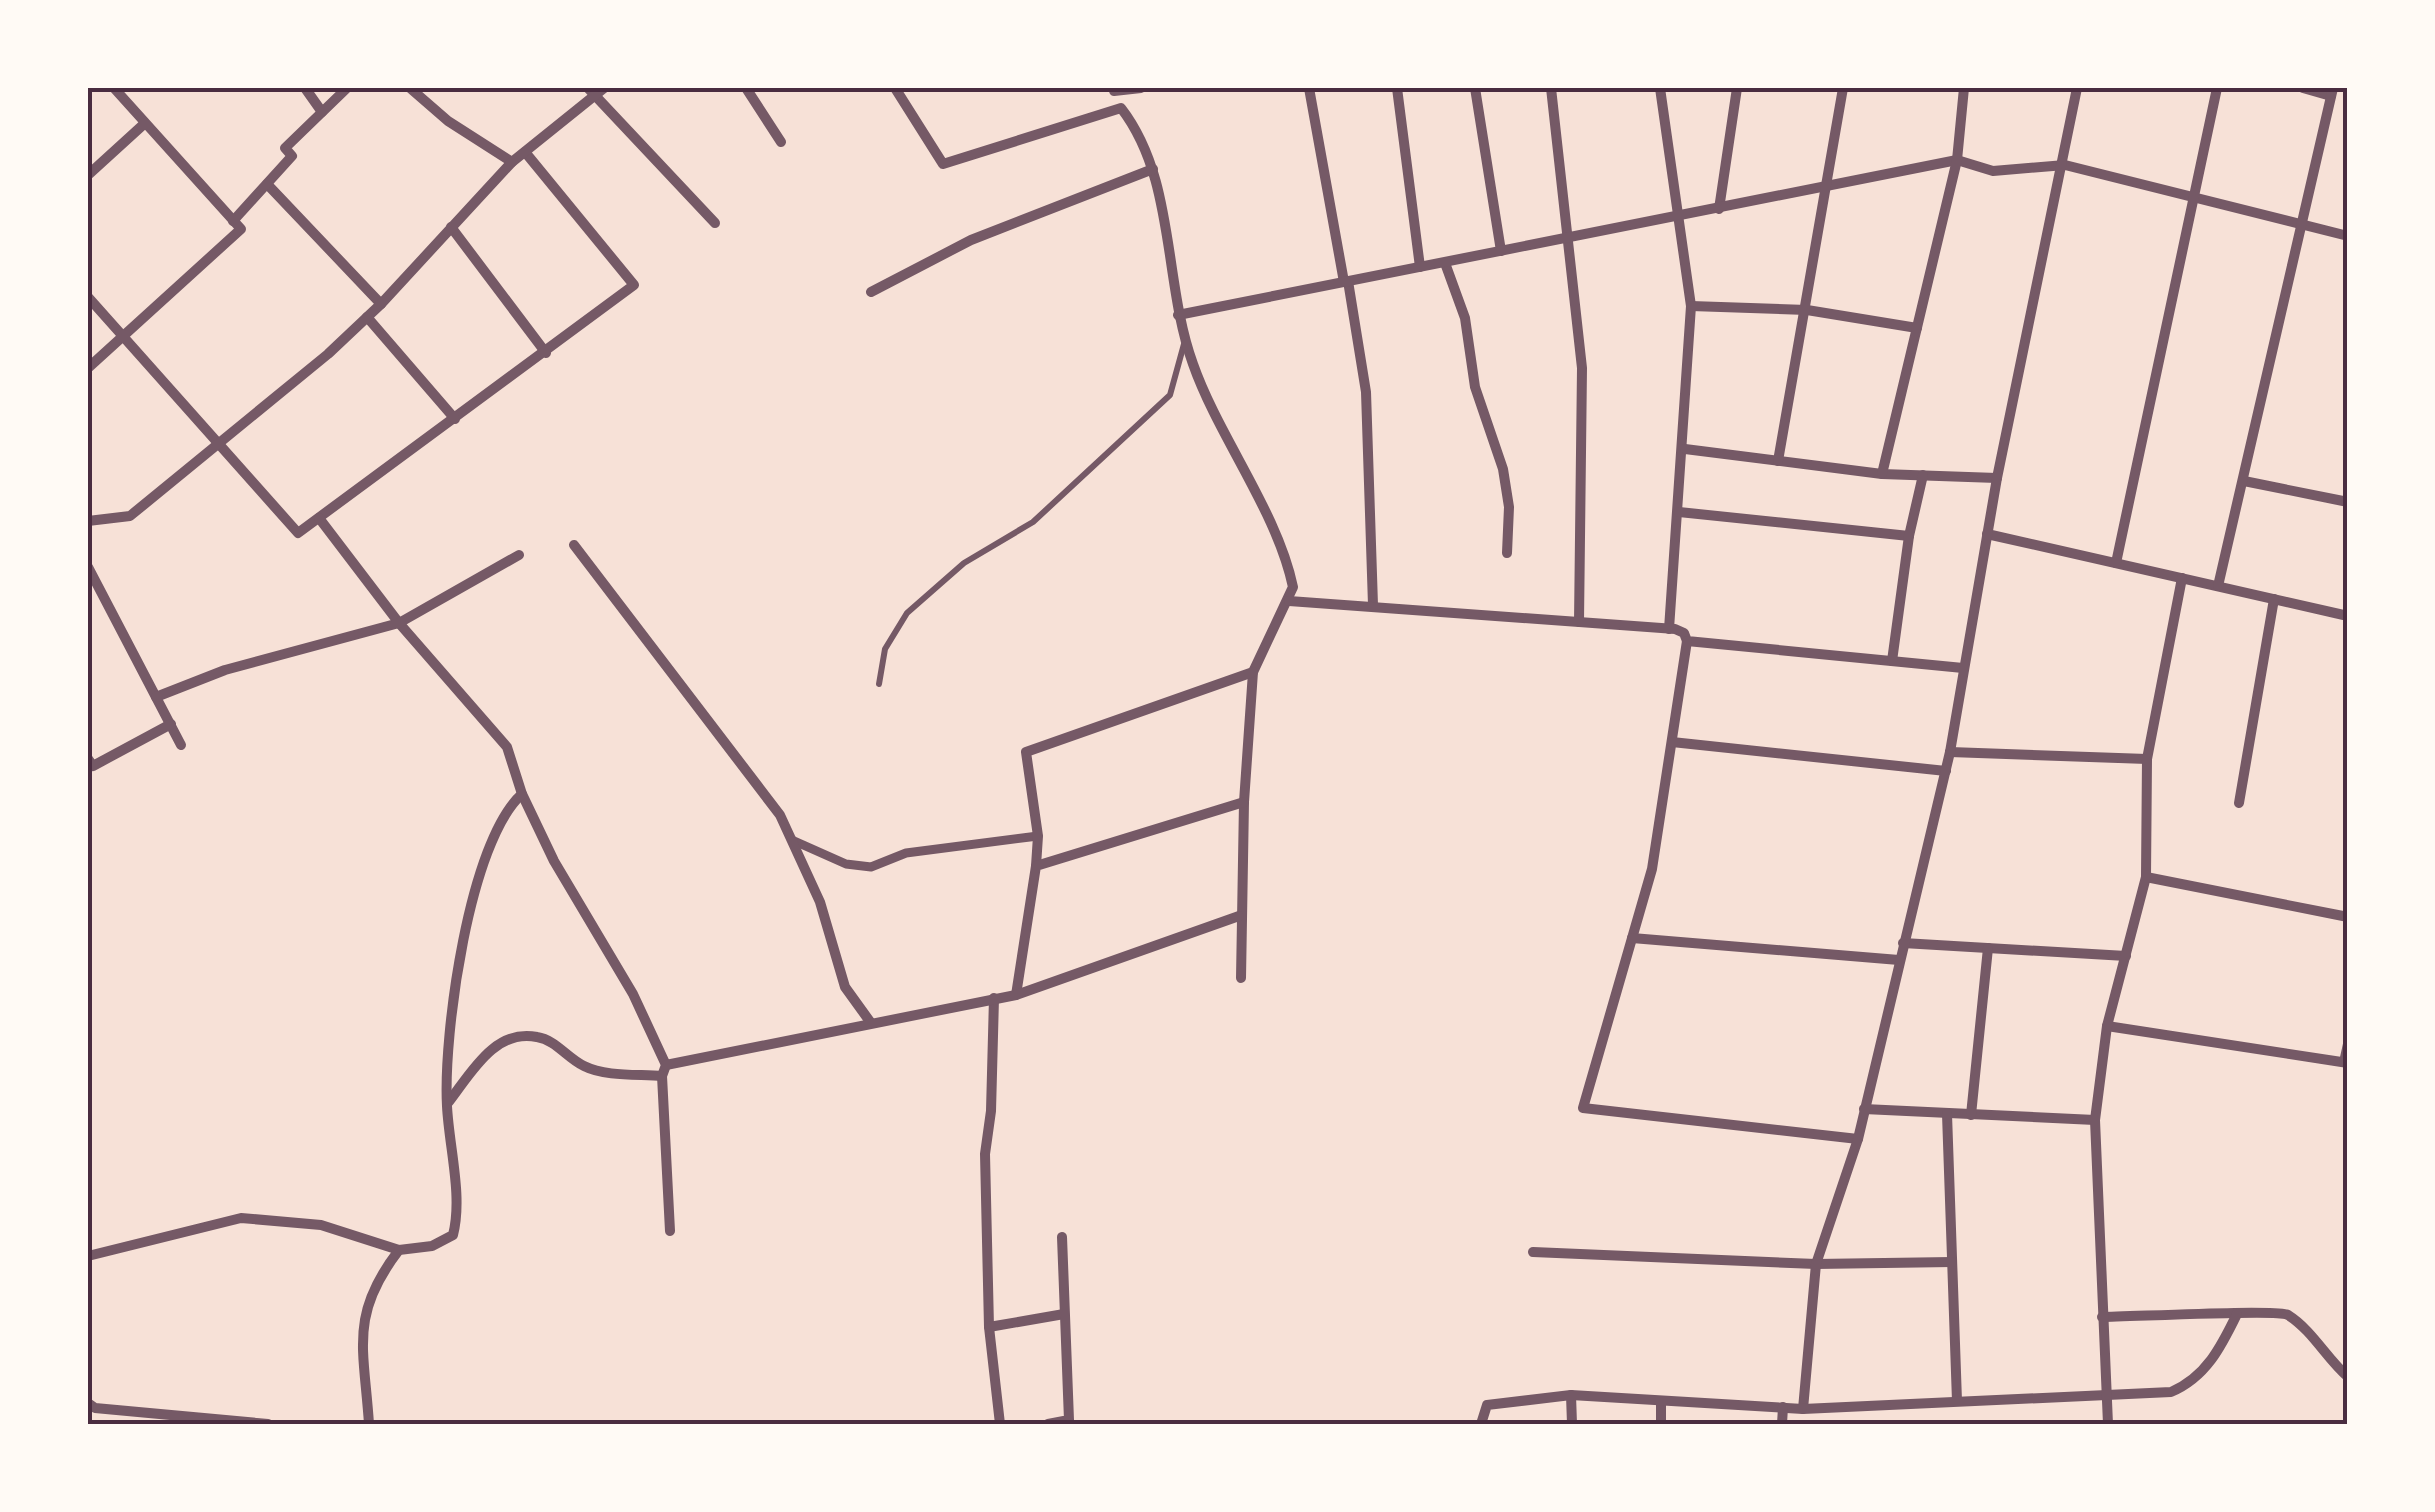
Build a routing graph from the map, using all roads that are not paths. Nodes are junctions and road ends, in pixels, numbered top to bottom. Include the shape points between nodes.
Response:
1 (114, 88) edge
2 (305, 88) edge
3 (346, 88) edge
4 (410, 88) edge
5 (746, 88) edge
6 (894, 88) edge
7 (1141, 88) edge
8 (1309, 88) edge
9 (1397, 88) edge
10 (1474, 88) edge
11 (1552, 88) edge
12 (1660, 88) edge
13 (1737, 88) edge
14 (1844, 88) edge
15 (1964, 88) edge
16 (2077, 88) edge
17 (2217, 88) edge
18 (2303, 88) edge
19 (596, 90) edge
20 (1113, 90) edge
21 (2332, 92) edge
22 (1122, 108) junction
23 (322, 112) junction
24 (144, 124) junction
25 (781, 142) dead end
26 (525, 152) junction
27 (1957, 160) junction
28 (512, 162) junction
29 (2065, 165) junction
30 (1153, 169) junction
31 (88, 175) edge
32 (266, 184) junction
33 (1827, 188) junction
34 (2194, 197) junction
35 (1719, 209) junction
36 (1675, 217) junction
37 (234, 221) junction
38 (714, 223) dead end
39 (2301, 224) junction
40 (451, 227) junction
41 (2348, 236) edge
42 (1568, 238) junction
43 (1501, 251) junction
44 (1445, 262) junction
45 (1420, 268) junction
46 (1346, 282) junction
47 (871, 292) dead end
48 (88, 297) edge
49 (381, 304) junction
50 (1691, 306) junction
51 (1807, 310) junction
52 (1178, 315) junction
53 (367, 317) junction
54 (1917, 328) junction
55 (124, 335) junction
56 (1185, 340) junction
57 (546, 353) junction
58 (88, 368) edge
59 (455, 419) junction
60 (220, 443) junction
61 (1684, 450) junction
62 (1778, 461) junction
63 (1882, 474) junction
64 (1923, 476) junction
65 (1997, 478) junction
66 (2244, 481) junction
67 (2348, 502) edge
68 (1679, 512) junction
69 (319, 518) junction
70 (88, 521) edge
71 (1987, 534) junction
72 (1909, 536) junction
73 (574, 545) dead end
74 (1506, 553) dead end
75 (518, 556) dead end
76 (2116, 564) junction
77 (88, 567) edge
78 (2182, 578) junction
79 (2218, 586) junction
80 (2274, 599) junction
81 (1289, 601) junction
82 (1373, 605) junction
83 (2348, 616) edge
84 (1579, 622) junction
85 (399, 623) junction
86 (1670, 629) junction
87 (1687, 641) junction
88 (1892, 662) junction
89 (1963, 668) junction
90 (1253, 672) junction
91 (878, 684) dead end
92 (156, 696) junction
93 (170, 724) junction
94 (1672, 742) junction
95 (182, 745) dead end
96 (1950, 752) junction
97 (88, 759) edge
98 (2148, 759) junction
99 (1946, 771) junction
100 (522, 794) junction
101 (1244, 802) junction
102 (2238, 802) dead end
103 (1038, 836) junction
104 (792, 840) junction
105 (1036, 866) junction
106 (2146, 877) junction
107 (1239, 916) junction
108 (2348, 917) edge
109 (1632, 938) junction
110 (1902, 943) junction
111 (1988, 948) junction
112 (2126, 956) junction
113 (1899, 960) junction
114 (1241, 978) dead end
115 (1016, 995) junction
116 (994, 998) junction
117 (872, 1023) junction
118 (2107, 1026) junction
119 (2348, 1044) edge
120 (2346, 1062) edge
121 (664, 1070) junction
122 (447, 1104) junction
123 (1864, 1109) junction
124 (1946, 1114) junction
125 (1971, 1114) junction
126 (2095, 1120) junction
127 (1858, 1139) junction
128 (670, 1231) dead end
129 (1062, 1237) dead end
130 (399, 1250) junction
131 (1533, 1252) dead end
132 (88, 1256) edge
133 (1952, 1262) junction
134 (1816, 1264) junction
135 (1064, 1314) junction
136 (2237, 1314) junction
137 (2102, 1317) junction
138 (990, 1327) junction
139 (2348, 1377) edge
140 (2106, 1393) junction
141 (1571, 1396) junction
142 (1661, 1401) junction
143 (1957, 1401) junction
144 (88, 1403) edge
145 (1783, 1408) junction
146 (1803, 1409) junction
147 (268, 1424) edge
148 (368, 1424) edge
149 (1000, 1424) edge
150 (1048, 1424) edge
151 (1481, 1424) edge
152 (1572, 1424) edge
153 (1662, 1424) edge
154 (1782, 1424) edge
155 (2108, 1424) edge

1 - 24 street
2 - 23 street
3 - 23 street
4 - 28 street
5 - 25 street
6 - 22 street via 943,164
7 - 20 street
8 - 46 street
9 - 45 street
10 - 43 street
11 - 42 street
12 - 36 street
13 - 35 street
14 - 33 street
15 - 27 street
16 - 29 street
17 - 34 street
18 - 21 street
19 - 26 street
19 - 38 street
20 - 22 street
21 - 39 street
22 - 30 street
23 - 32 street via 285,148 292,156
24 - 31 street
24 - 37 street
26 - 28 street
26 - 57 street via 634,286
27 - 29 street via 1993,170
27 - 33 street
27 - 54 street
28 - 40 street
29 - 34 street
29 - 65 street
30 - 47 street via 972,240
30 - 52 street
32 - 37 street
32 - 49 street
33 - 35 street
33 - 51 street
34 - 39 street
34 - 76 street
35 - 36 street
36 - 42 street
36 - 50 street
37 - 55 street via 241,229
39 - 41 street
39 - 66 street
40 - 49 street
40 - 57 street
42 - 43 street
42 - 84 street via 1582,368
43 - 44 street
44 - 45 street
44 - 74 street via 1466,318 1475,386 1503,469
45 - 46 street
46 - 52 street
46 - 82 street via 1366,392
48 - 55 street
49 - 53 street
50 - 51 street
50 - 61 street
51 - 54 street
51 - 62 street
52 - 56 street
53 - 59 street
53 - 60 street
54 - 63 street
55 - 58 street
55 - 60 street
56 - 81 street via 1290,571
56 - 91 lane via 1170,395 1033,522 964,563 906,612
57 - 59 street
59 - 69 street
60 - 69 street via 298,534
60 - 70 street via 130,516
61 - 62 street
61 - 68 street
62 - 63 street
63 - 64 street
64 - 65 street
64 - 72 street
65 - 71 street
66 - 67 street
66 - 79 street
68 - 72 street
68 - 86 street
69 - 85 street
71 - 76 street
71 - 89 street
72 - 88 street
73 - 104 street
75 - 85 street
76 - 78 street
77 - 92 street
78 - 79 street
78 - 98 street
79 - 80 street
80 - 83 street
80 - 102 street
81 - 82 street
81 - 90 street
82 - 84 street
84 - 86 street
85 - 92 street via 225,670
85 - 100 street via 507,748
86 - 87 street
87 - 88 street
87 - 94 street
88 - 89 street
89 - 96 street
90 - 101 street
90 - 103 street via 1026,752
92 - 93 street
93 - 95 street
93 - 97 street via 94,766
94 - 99 street
94 - 109 street via 1652,869
96 - 98 street
96 - 99 street
98 - 106 street
99 - 110 street
100 - 121 street
100 - 122 street via 498,823 459,954 450,996
101 - 105 street
101 - 107 street
103 - 104 street via 906,852 871,868
103 - 105 street
104 - 117 street via 820,902 845,987
105 - 115 street
106 - 108 street
106 - 112 street
107 - 114 street
107 - 115 street
109 - 113 street
109 - 127 street via 1583,1108
110 - 111 street
110 - 113 street
111 - 112 street
111 - 125 street
112 - 118 street
113 - 123 street
115 - 116 street
116 - 117 street
116 - 138 street via 985,1154
117 - 121 street
118 - 120 street
118 - 126 street
119 - 120 street
121 - 122 street via 596,1069 536,1036 509,1038 492,1048
121 - 128 street
122 - 130 street via 458,1217 453,1235
123 - 124 street
123 - 127 street
124 - 125 street
124 - 133 street
125 - 126 street
126 - 137 street
127 - 134 street
129 - 135 street
130 - 132 street via 322,1225 241,1218
130 - 148 street via 374,1282 362,1319
131 - 134 street
133 - 134 street
133 - 143 street
134 - 146 street
135 - 138 street
135 - 150 street via 1070,1420
136 - 137 street
136 - 139 street via 2286,1314
136 - 140 street via 2219,1350 2190,1384 2171,1392
137 - 140 street
138 - 149 street
140 - 143 street
140 - 155 street
141 - 142 street
141 - 151 street via 1488,1405
141 - 152 street
142 - 145 street
142 - 153 street
143 - 146 street
144 - 147 street
145 - 146 street
145 - 154 street

